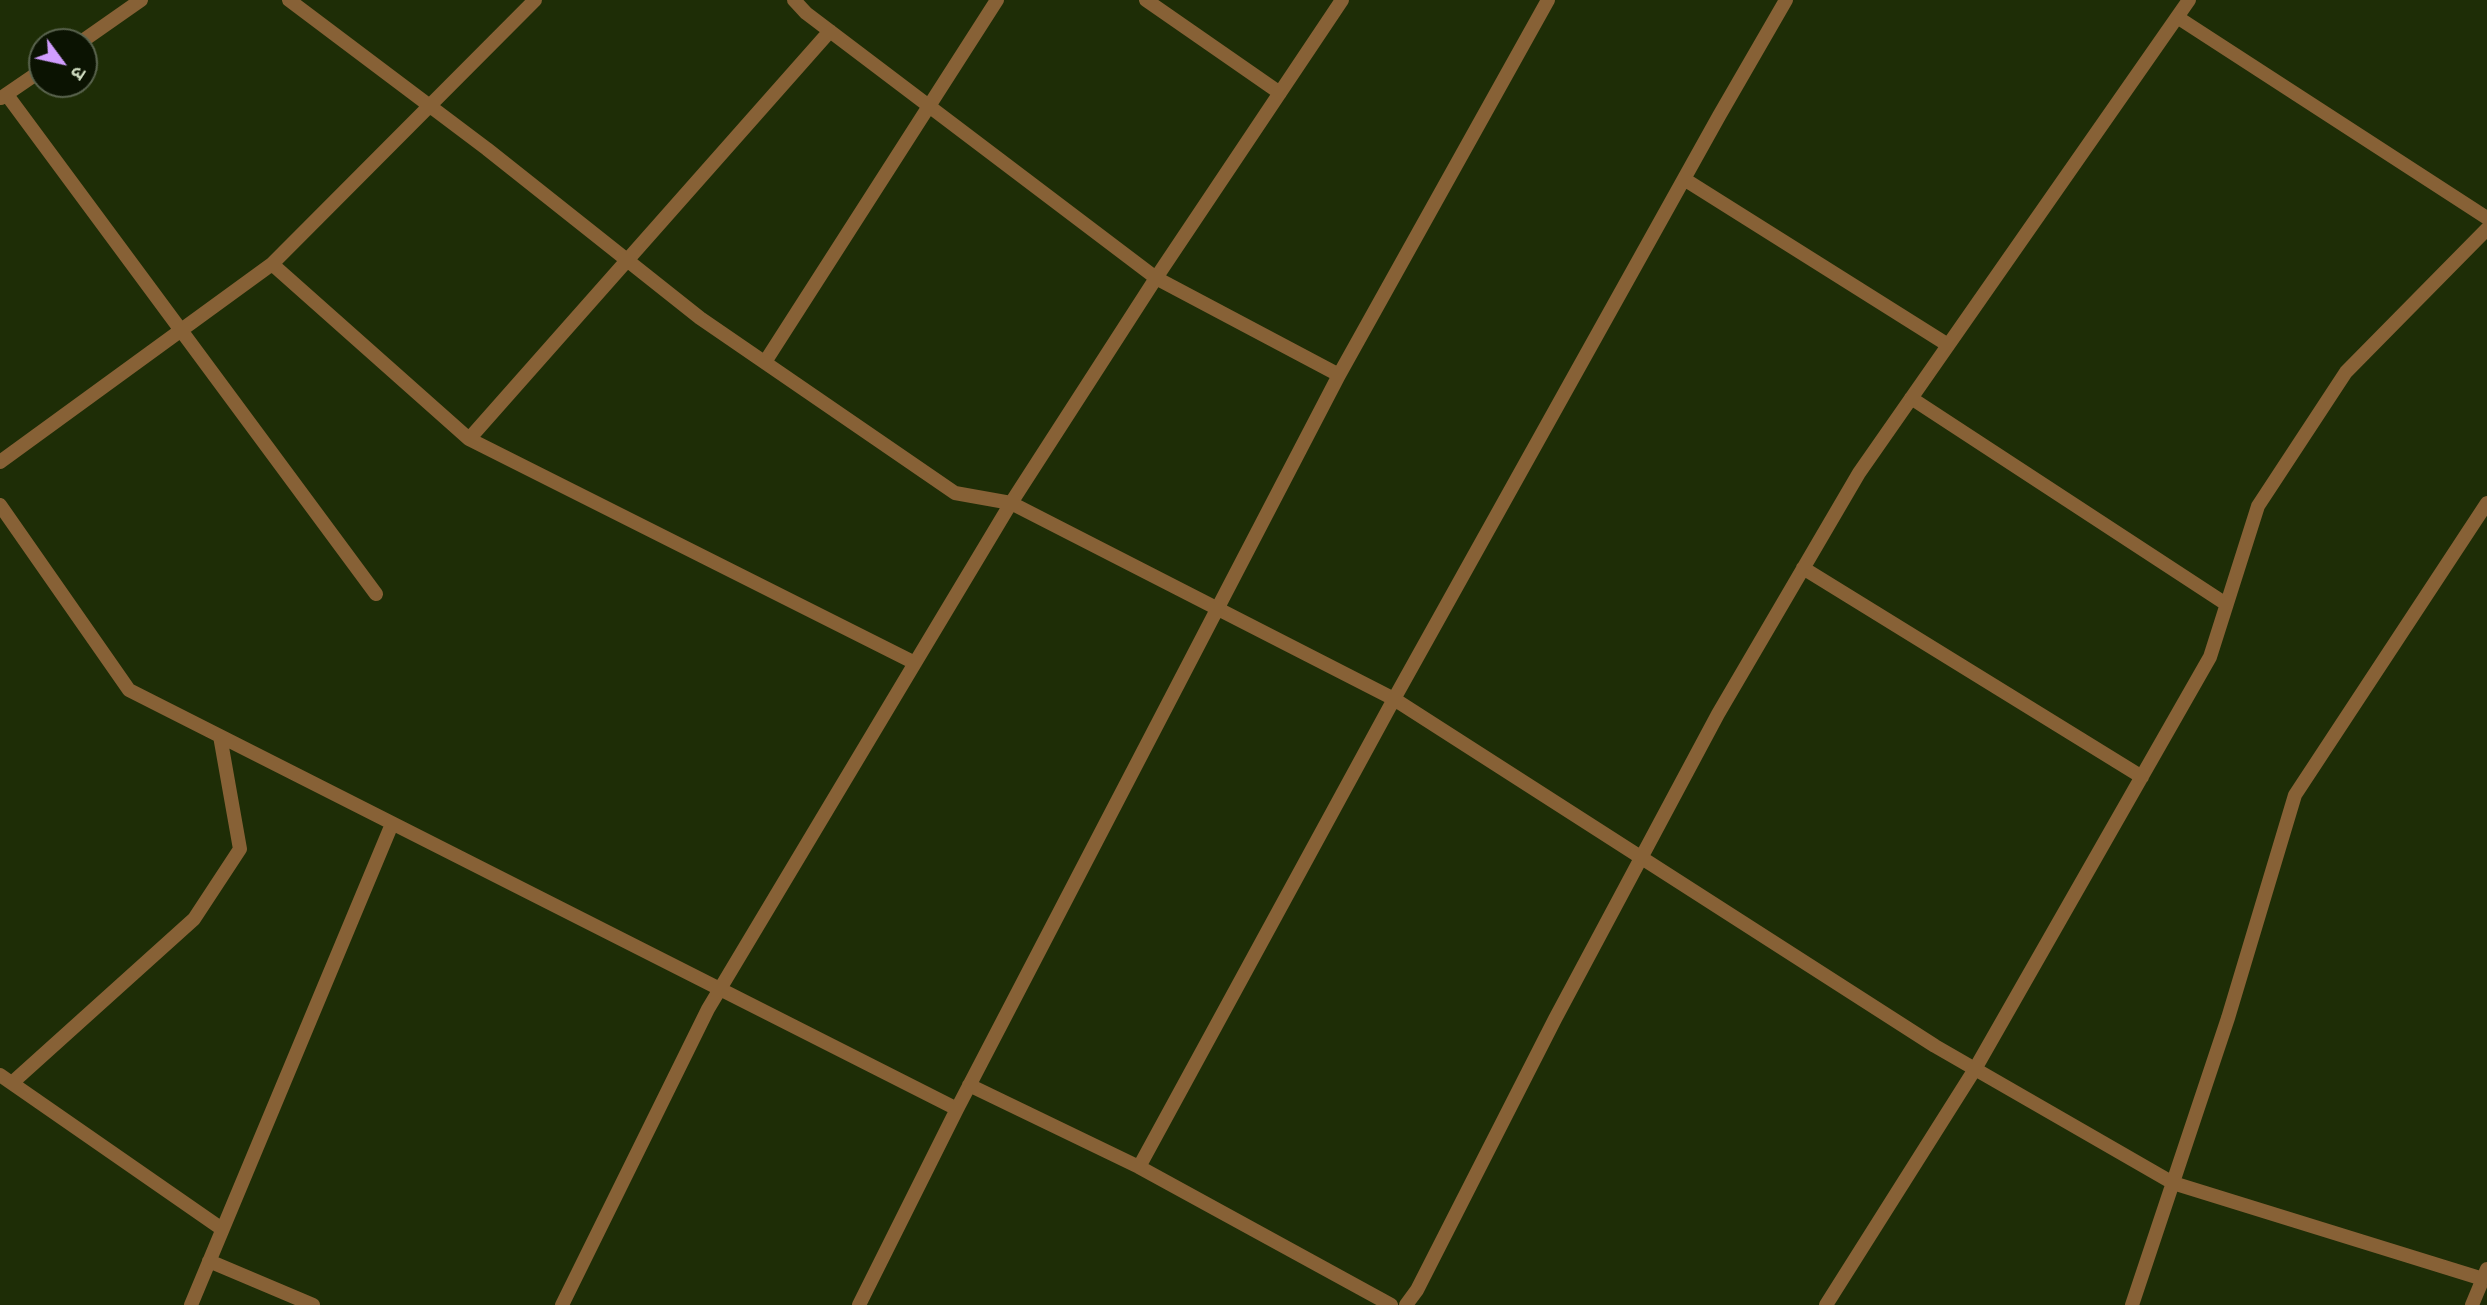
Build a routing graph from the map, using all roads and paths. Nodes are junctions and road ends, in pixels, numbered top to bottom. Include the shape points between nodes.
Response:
1 (141, 0) edge
2 (289, 0) edge
3 (535, 0) edge
4 (794, 0) edge
5 (998, 0) edge
6 (1146, 0) edge
7 (1342, 0) edge
8 (1548, 0) edge
9 (1787, 0) edge
10 (2189, 0) edge
11 (2177, 17) junction
12 (98, 30) edge
13 (830, 31) junction
14 (28, 80) edge
15 (1280, 93) junction
16 (3, 97) edge
17 (431, 106) junction
18 (929, 106) junction
19 (1684, 179) junction
20 (2487, 218) edge
21 (2487, 229) edge
22 (626, 259) junction
23 (272, 264) junction
24 (1156, 278) junction
25 (182, 330) junction
26 (1948, 345) junction
27 (765, 362) junction
28 (1339, 375) junction
29 (1911, 398) junction
30 (469, 439) junction
31 (0, 463) edge
32 (1011, 503) junction
33 (2487, 503) edge
34 (0, 505) edge
35 (1803, 568) junction
36 (376, 594) dead end
37 (2227, 604) junction
38 (1217, 609) junction
39 (915, 663) junction
40 (1394, 699) junction
41 (220, 736) junction
42 (2142, 777) junction
43 (392, 824) junction
44 (1641, 859) junction
45 (720, 989) junction
46 (1975, 1069) junction
47 (6, 1079) edge
48 (970, 1085) junction
49 (957, 1109) junction
50 (1139, 1167) junction
51 (2173, 1182) junction
52 (222, 1229) junction
53 (209, 1261) junction
54 (2485, 1274) edge
55 (191, 1305) edge
56 (313, 1305) edge
57 (562, 1305) edge
58 (859, 1305) edge
59 (1391, 1305) edge
60 (1406, 1305) edge
61 (1826, 1305) edge
62 (2132, 1305) edge
63 (2472, 1305) edge

1 - 12 street
2 - 17 street
3 - 17 street
4 - 13 street
5 - 18 street
6 - 15 street
7 - 15 street
8 - 28 street
9 - 19 street
10 - 11 street
11 - 20 street
11 - 26 street
13 - 18 street
13 - 22 street
14 - 16 street
15 - 24 street
16 - 25 street
17 - 22 street
17 - 23 street
18 - 24 street
18 - 27 street
19 - 26 street
19 - 40 street
21 - 37 street via 2346,372 2258,506
22 - 27 street
22 - 30 street
23 - 25 street
23 - 30 street
24 - 28 street
24 - 32 street
25 - 31 street
25 - 36 street
26 - 29 street
27 - 32 street via 955,493
28 - 38 street
29 - 35 street via 1859,473
29 - 37 street
30 - 39 street
32 - 38 street
32 - 39 street
33 - 51 street via 2295,795
34 - 41 street via 129,690
35 - 42 street
35 - 44 street
37 - 42 street via 2210,657
38 - 40 street
38 - 48 street
39 - 45 street
40 - 44 street
40 - 50 street
41 - 43 street
41 - 47 street via 240,849 194,919
42 - 46 street
43 - 45 street
43 - 52 street
44 - 46 street
44 - 60 street
45 - 49 street
45 - 57 street
46 - 51 street
46 - 61 street
47 - 52 street
48 - 49 street
48 - 50 street
49 - 58 street
50 - 59 street
51 - 54 street
51 - 62 street
52 - 53 street
53 - 55 street
53 - 56 street
54 - 63 street

